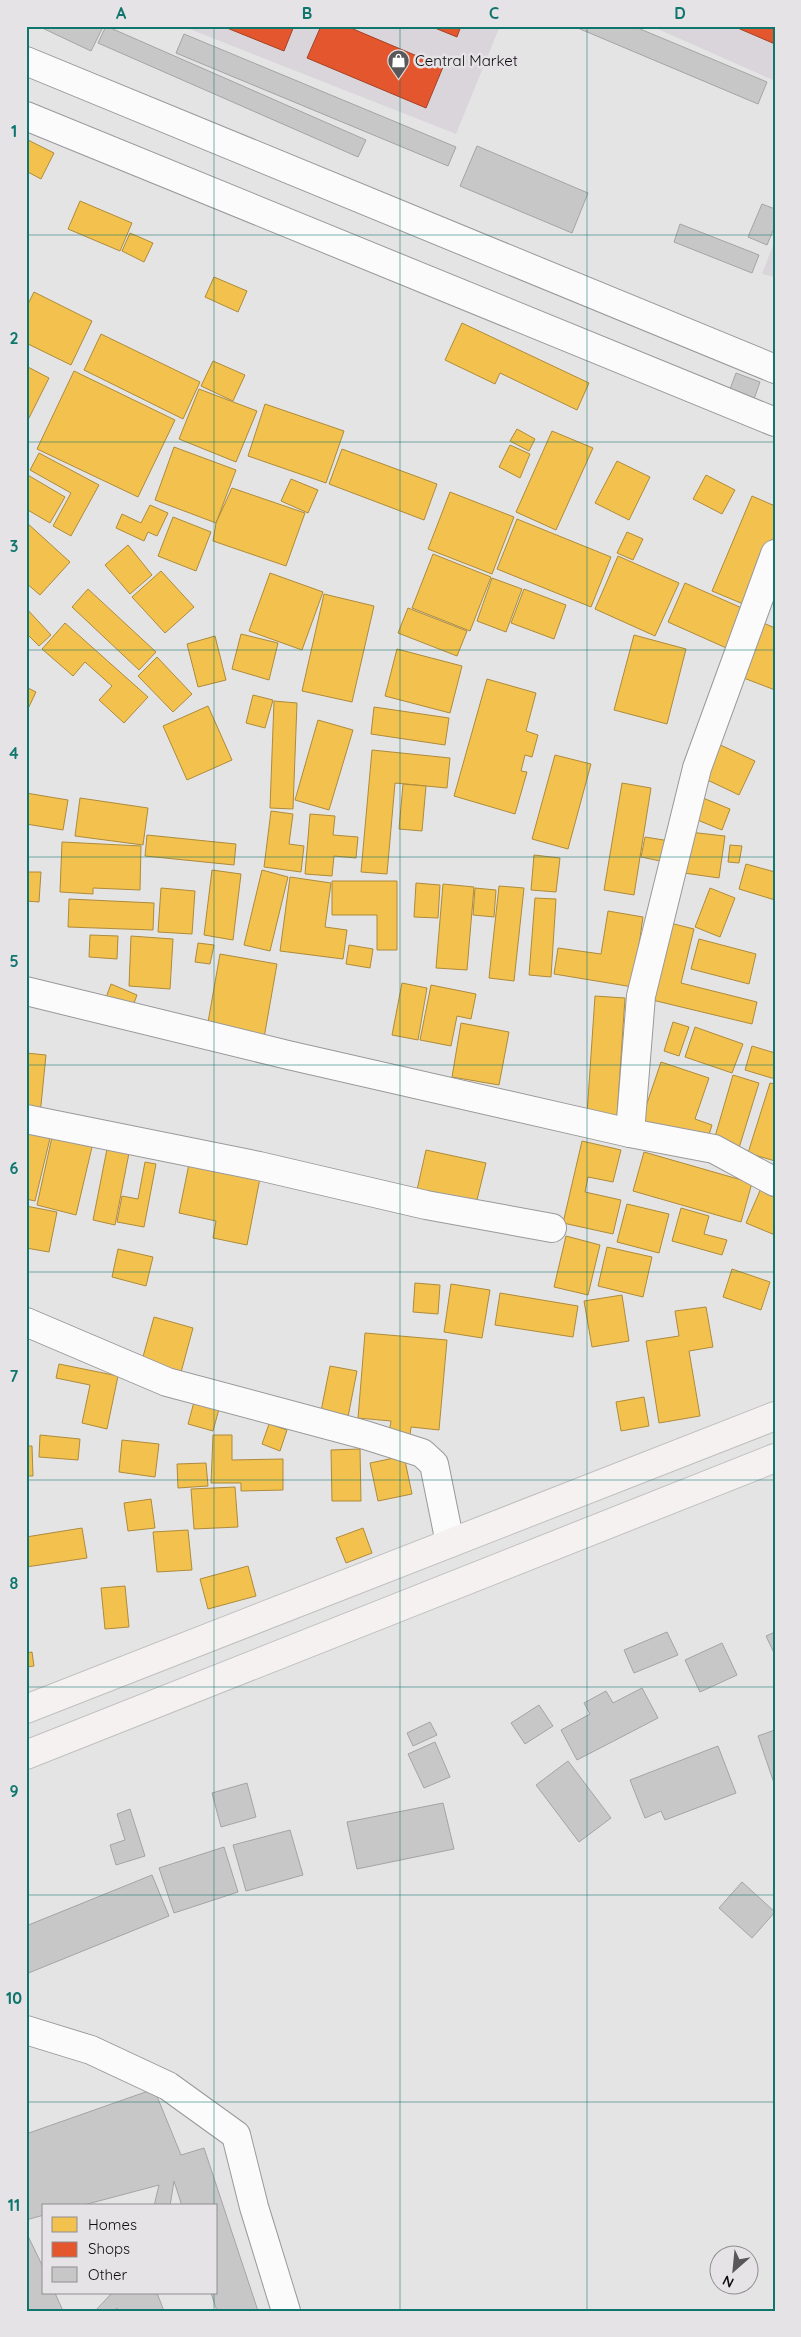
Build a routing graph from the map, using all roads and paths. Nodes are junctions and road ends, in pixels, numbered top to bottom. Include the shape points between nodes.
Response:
1 (26, 61) edge
2 (26, 116) edge
3 (775, 369) edge
4 (775, 422) edge
5 (775, 554) edge
6 (26, 992) edge
7 (26, 1119) edge
8 (630, 1133) junction
9 (775, 1182) edge
10 (552, 1228) dead end
11 (26, 1322) edge
12 (775, 1416) edge
13 (775, 1458) edge
14 (450, 1543) junction
15 (26, 1709) edge
16 (26, 1755) edge
17 (26, 2030) edge
18 (286, 2311) edge

1 - 3 street
2 - 4 street
5 - 8 street via 697,768 641,996
6 - 8 street
7 - 10 street via 259,1166 426,1205
8 - 9 street via 714,1149
11 - 14 street via 168,1382 422,1453 434,1464
12 - 14 main road
13 - 16 main road
14 - 15 main road
17 - 18 street via 91,2050 168,2086 236,2134 254,2207

